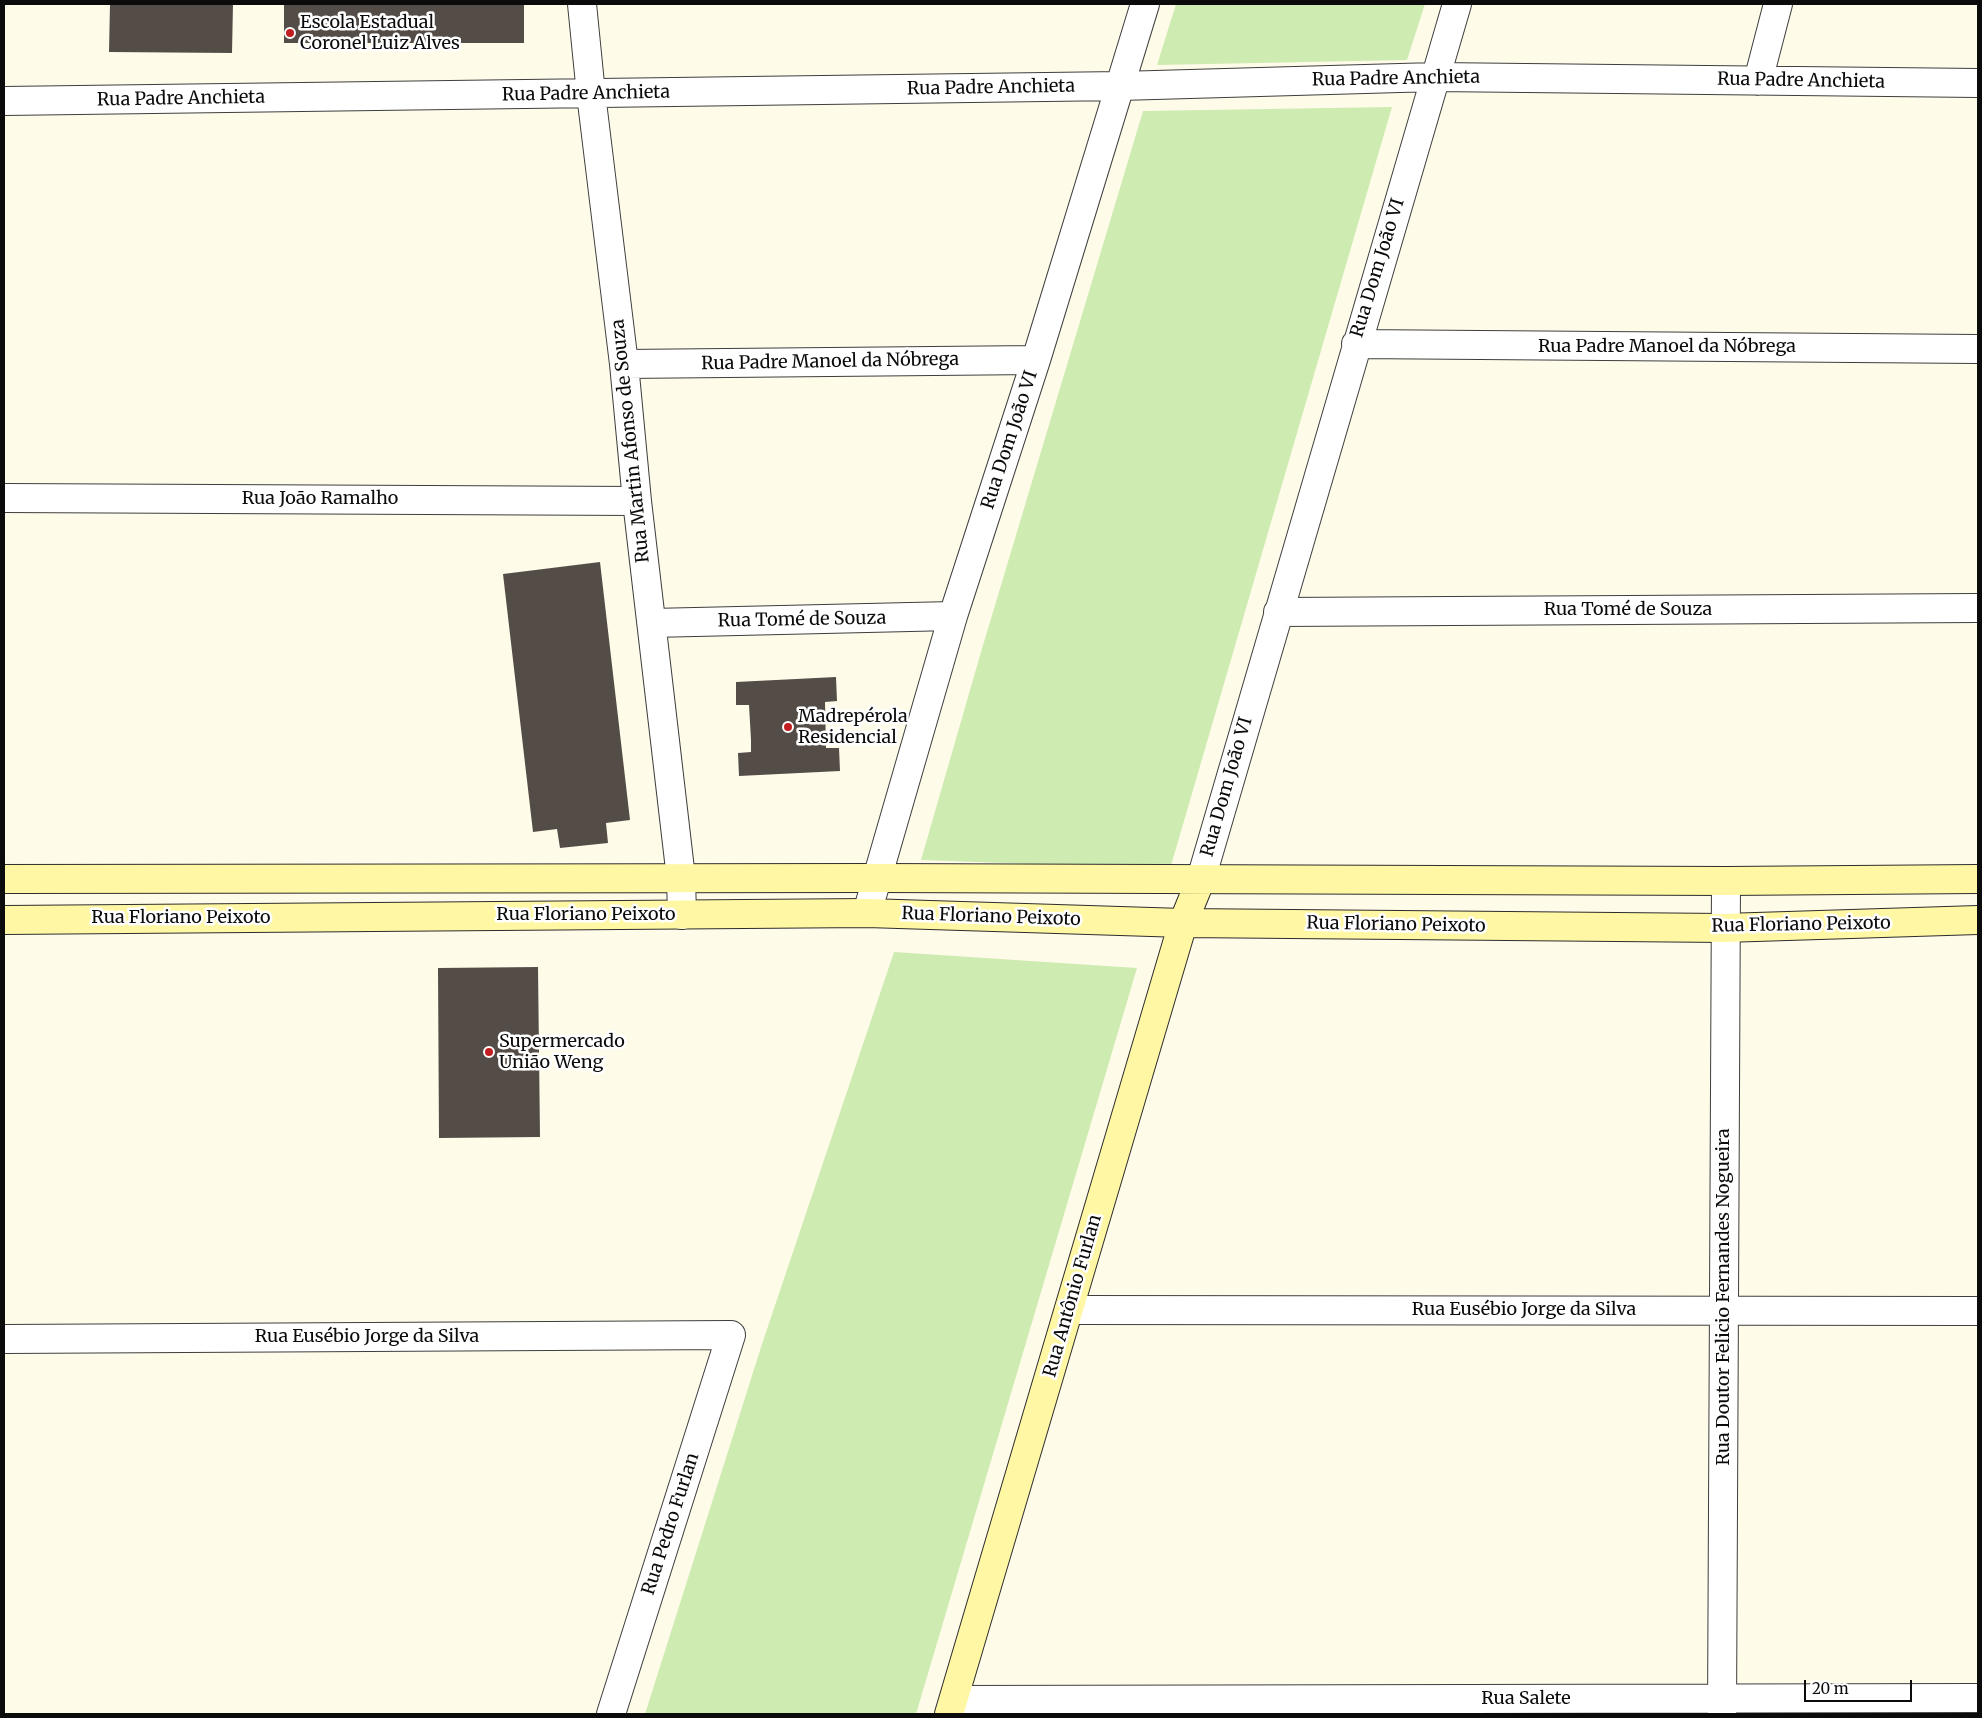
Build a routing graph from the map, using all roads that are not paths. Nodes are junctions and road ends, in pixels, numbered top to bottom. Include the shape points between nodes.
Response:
1 (582, 4) edge
2 (1145, 4) edge
3 (1456, 4) edge
4 (1778, 4) edge
5 (1435, 77) junction
6 (1758, 81) junction
7 (1978, 83) edge
8 (1120, 86) junction
9 (591, 94) junction
10 (4, 101) edge
11 (1356, 344) junction
12 (1978, 349) edge
13 (1036, 360) junction
14 (624, 364) junction
15 (4, 498) edge
16 (637, 501) junction
17 (1978, 608) edge
18 (1278, 612) junction
19 (953, 616) junction
20 (652, 623) junction
21 (681, 878) junction
22 (878, 878) junction
23 (4, 879) edge
24 (1201, 879) junction
25 (1978, 879) edge
26 (1726, 880) junction
27 (867, 913) junction
28 (682, 915) junction
29 (4, 920) edge
30 (1978, 920) edge
31 (1183, 923) junction
32 (1724, 928) junction
33 (1069, 1310) junction
34 (1724, 1310) junction
35 (1978, 1311) edge
36 (731, 1335) joint
37 (4, 1339) edge
38 (1978, 1698) edge
39 (951, 1707) edge
40 (1722, 1707) edge
41 (612, 1714) edge

1 - 9 street, Rua Martin Afonso de Souza
2 - 8 street, Rua Dom João VI
3 - 5 street, Rua Dom João VI
4 - 6 street
5 - 6 street, Rua Padre Anchieta
5 - 8 street, Rua Padre Anchieta
5 - 11 street, Rua Dom João VI
6 - 7 street, Rua Padre Anchieta
8 - 9 street, Rua Padre Anchieta
8 - 13 street, Rua Dom João VI
9 - 10 street, Rua Padre Anchieta
9 - 14 street, Rua Martin Afonso de Souza
11 - 12 street, Rua Padre Manoel da Nóbrega
11 - 18 street, Rua Dom João VI
13 - 14 street, Rua Padre Manoel da Nóbrega
13 - 19 street, Rua Dom João VI
14 - 16 street, Rua Martin Afonso de Souza
15 - 16 street, Rua João Ramalho
16 - 20 street, Rua Martin Afonso de Souza
17 - 18 street, Rua Tomé de Souza
18 - 24 street, Rua Dom João VI
19 - 20 street, Rua Tomé de Souza
19 - 22 street, Rua Dom João VI
20 - 21 street, Rua Martin Afonso de Souza
21 - 22 main road, Rua Floriano Peixoto
21 - 23 main road, Rua Floriano Peixoto
21 - 28 street, Rua Martin Afonso de Souza
22 - 24 main road, Rua Floriano Peixoto
22 - 27 street, Rua Dom João VI
24 - 26 main road, Rua Floriano Peixoto
24 - 31 main road, Rua Antônio Furlan
25 - 26 main road, Rua Floriano Peixoto
26 - 32 street, Rua Doutor Felicio Fernandes Nogueira
27 - 28 main road, Rua Floriano Peixoto
27 - 31 main road, Rua Floriano Peixoto
28 - 29 main road, Rua Floriano Peixoto
30 - 32 main road, Rua Floriano Peixoto
31 - 32 main road, Rua Floriano Peixoto
31 - 33 main road, Rua Antônio Furlan
32 - 34 street, Rua Doutor Felicio Fernandes Nogueira
33 - 34 street, Rua Eusébio Jorge da Silva
33 - 39 main road, Rua Antônio Furlan
34 - 35 street, Rua Eusébio Jorge da Silva
34 - 40 street, Rua Doutor Felicio Fernandes Nogueira
36 - 37 street, Rua Eusébio Jorge da Silva
36 - 41 street, Rua Pedro Furlan
38 - 40 street, Rua Salete
39 - 40 street, Rua Salete

